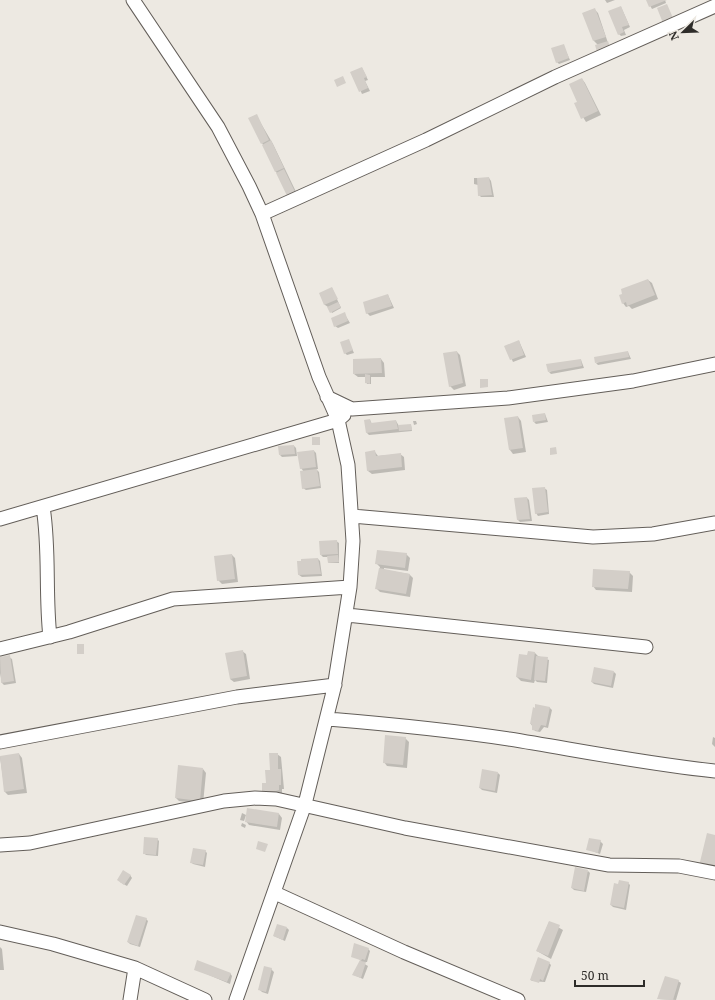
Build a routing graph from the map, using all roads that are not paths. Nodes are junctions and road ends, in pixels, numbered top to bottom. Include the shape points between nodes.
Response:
1 (134, 0) edge
2 (715, 6) edge
3 (262, 214) junction
4 (715, 364) edge
5 (327, 397) junction
6 (352, 409) junction
7 (338, 420) junction
8 (43, 507) junction
9 (352, 516) junction
10 (0, 519) edge
11 (715, 523) edge
12 (350, 587) junction
13 (347, 614) junction
14 (50, 637) junction
15 (646, 647) dead end
16 (0, 649) edge
17 (335, 685) junction
18 (328, 719) junction
19 (0, 742) edge
20 (715, 771) edge
21 (305, 804) junction
22 (0, 845) edge
23 (715, 873) edge
24 (275, 893) junction
25 (0, 932) edge
26 (135, 968) junction
27 (130, 1000) edge
28 (206, 1000) edge
29 (236, 1000) edge
30 (518, 1000) edge

1 - 3 street via 218,127 235,156
2 - 3 street via 555,77 426,140
3 - 5 street
4 - 6 street via 574,390 508,398
5 - 6 street
5 - 7 street
6 - 7 street
7 - 8 street
7 - 9 street via 348,465
8 - 10 street
8 - 14 street via 47,533 47,610
9 - 11 street via 593,537 653,534
9 - 12 street
12 - 13 street
12 - 14 street via 173,599
13 - 15 street
13 - 17 street
14 - 16 street
17 - 18 street
17 - 19 street via 237,697
18 - 20 street via 485,736
18 - 21 street
21 - 22 street via 255,798 224,802 30,843
21 - 23 street via 405,828 609,865 680,866
21 - 24 street
24 - 29 street
24 - 30 street via 404,952
25 - 26 street via 53,944
26 - 27 street
26 - 28 street

